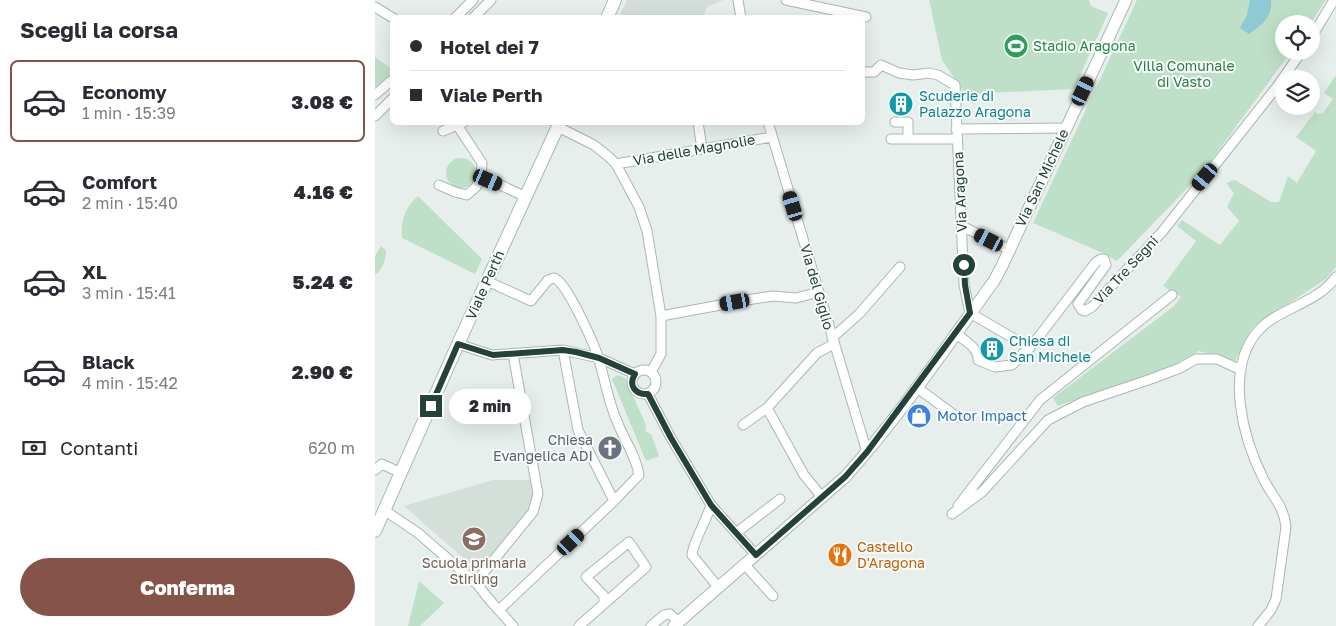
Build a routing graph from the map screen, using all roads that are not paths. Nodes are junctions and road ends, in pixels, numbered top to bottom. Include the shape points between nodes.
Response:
1 (473, 0) edge
2 (491, 0) edge
3 (615, 0) edge
4 (738, 0) edge
5 (786, 0) edge
6 (1126, 0) edge
7 (1335, 0) edge
8 (375, 7) edge
9 (461, 15) edge
10 (476, 15) edge
11 (608, 15) edge
12 (740, 15) edge
13 (844, 15) edge
14 (390, 16) edge
15 (1320, 24) edge
16 (1296, 60) edge
17 (865, 72) edge
18 (390, 82) edge
19 (375, 95) edge
20 (390, 101) edge
21 (375, 116) edge
22 (895, 122) dead end
23 (458, 125) edge
24 (462, 125) edge
25 (559, 125) edge
26 (698, 125) edge
27 (769, 125) edge
28 (1065, 128) junction
29 (443, 131) dead end
30 (957, 134) junction
31 (772, 136) junction
32 (891, 138) dead end
33 (908, 138) junction
34 (702, 149) junction
35 (616, 164) junction
36 (481, 176) junction
37 (439, 184) dead end
38 (526, 197) junction
39 (962, 226) junction
40 (1010, 250) junction
41 (901, 267) dead end
42 (1336, 278) edge
43 (487, 281) junction
44 (819, 292) junction
45 (1172, 295) dead end
46 (970, 313) junction
47 (661, 316) junction
48 (955, 333) junction
49 (833, 341) junction
50 (458, 344) junction
51 (1030, 348) junction
52 (563, 350) junction
53 (513, 354) junction
54 (599, 358) junction
55 (1241, 370) junction
56 (651, 372) junction
57 (635, 374) junction
58 (916, 387) junction
59 (648, 394) junction
60 (767, 408) junction
61 (957, 417) dead end
62 (743, 426) dead end
63 (867, 452) junction
64 (375, 470) edge
65 (401, 473) junction
66 (822, 497) junction
67 (780, 500) dead end
68 (614, 501) junction
69 (711, 505) junction
70 (384, 510) junction
71 (375, 531) edge
72 (737, 533) junction
73 (756, 555) junction
74 (745, 565) junction
75 (477, 584) junction
76 (718, 587) junction
77 (773, 596) dead end
78 (604, 603) junction
79 (499, 610) junction
80 (677, 624) edge
81 (513, 626) edge
82 (579, 626) edge
83 (651, 626) edge
84 (1258, 626) edge

1 - 9 street
2 - 10 street
3 - 11 main road
4 - 12 street
5 - 13 street
6 - 28 street, Via San Michele
7 - 15 street
8 - 14 street
16 - 51 street, Via Tre Segni via 1162,232 1085,311 1079,307 1080,300 1106,265 1104,259 1097,262
17 - 30 street, Via Aragona via 874,72 881,65 899,73 938,75 955,85
18 - 19 street
20 - 21 street
22 - 33 street via 908,122
23 - 29 street
24 - 36 street via 482,163
25 - 35 street via 595,145
25 - 38 main road, Viale Perth
26 - 34 street
27 - 31 street, Via del Giglio
28 - 30 street
28 - 40 street, Via San Michele
30 - 33 street
30 - 39 street, Via Aragona
31 - 34 street, Via delle Magnolie
31 - 44 street, Via del Giglio
32 - 33 street
34 - 35 street, Via delle Magnolie
35 - 47 street via 639,206 647,231
36 - 37 street via 476,188 467,195
36 - 38 street
38 - 43 main road, Viale Perth
39 - 40 street
39 - 46 street, Via Aragona
40 - 46 street, Via San Michele via 994,281
41 - 49 street
42 - 55 street via 1329,287 1258,331
43 - 50 main road, Viale Perth
43 - 54 street via 531,301 548,280 557,279 569,296
44 - 47 street via 796,298 773,296 753,299
44 - 49 street, Via del Giglio
45 - 55 street via 1040,400 951,514 983,492 1048,420 1083,402 1180,368 1196,359 1217,359
46 - 48 street, Via San Michele
46 - 51 street
47 - 56 street via 661,354
48 - 51 street via 978,352 978,360 995,367 1012,365
48 - 58 street, Via San Michele
49 - 60 street via 817,353
49 - 63 street, Via del Giglio
50 - 53 street via 493,355
50 - 65 main road, Viale Perth
52 - 53 street
52 - 54 street
52 - 68 street via 579,430
53 - 75 street via 537,503
54 - 57 street
54 - 68 street via 609,400 638,465 639,475
55 - 84 street via 1238,393 1250,448 1263,480 1285,516 1285,544 1276,600
56 - 57 street via 643,370
56 - 59 street via 657,386
57 - 59 street via 632,381 634,389 640,394
58 - 61 street
58 - 63 street, Via San Michele
59 - 69 street
60 - 62 street
60 - 66 street via 804,475
63 - 66 street, Via San Michele
64 - 65 street via 382,464
65 - 70 main road, Viale Perth
66 - 73 street, Via San Michele
67 - 72 street
68 - 79 street
69 - 72 street
69 - 76 street via 692,555
70 - 71 main road, Viale Perth
70 - 75 street via 417,533
72 - 73 street
73 - 74 street, Via San Michele
74 - 76 street, Via San Michele
74 - 77 street
75 - 79 street
76 - 80 street, Via San Michele
78 - 78 street via 604,596 586,577 629,542 646,567
78 - 82 street
79 - 81 street
80 - 83 street via 671,614 667,614

